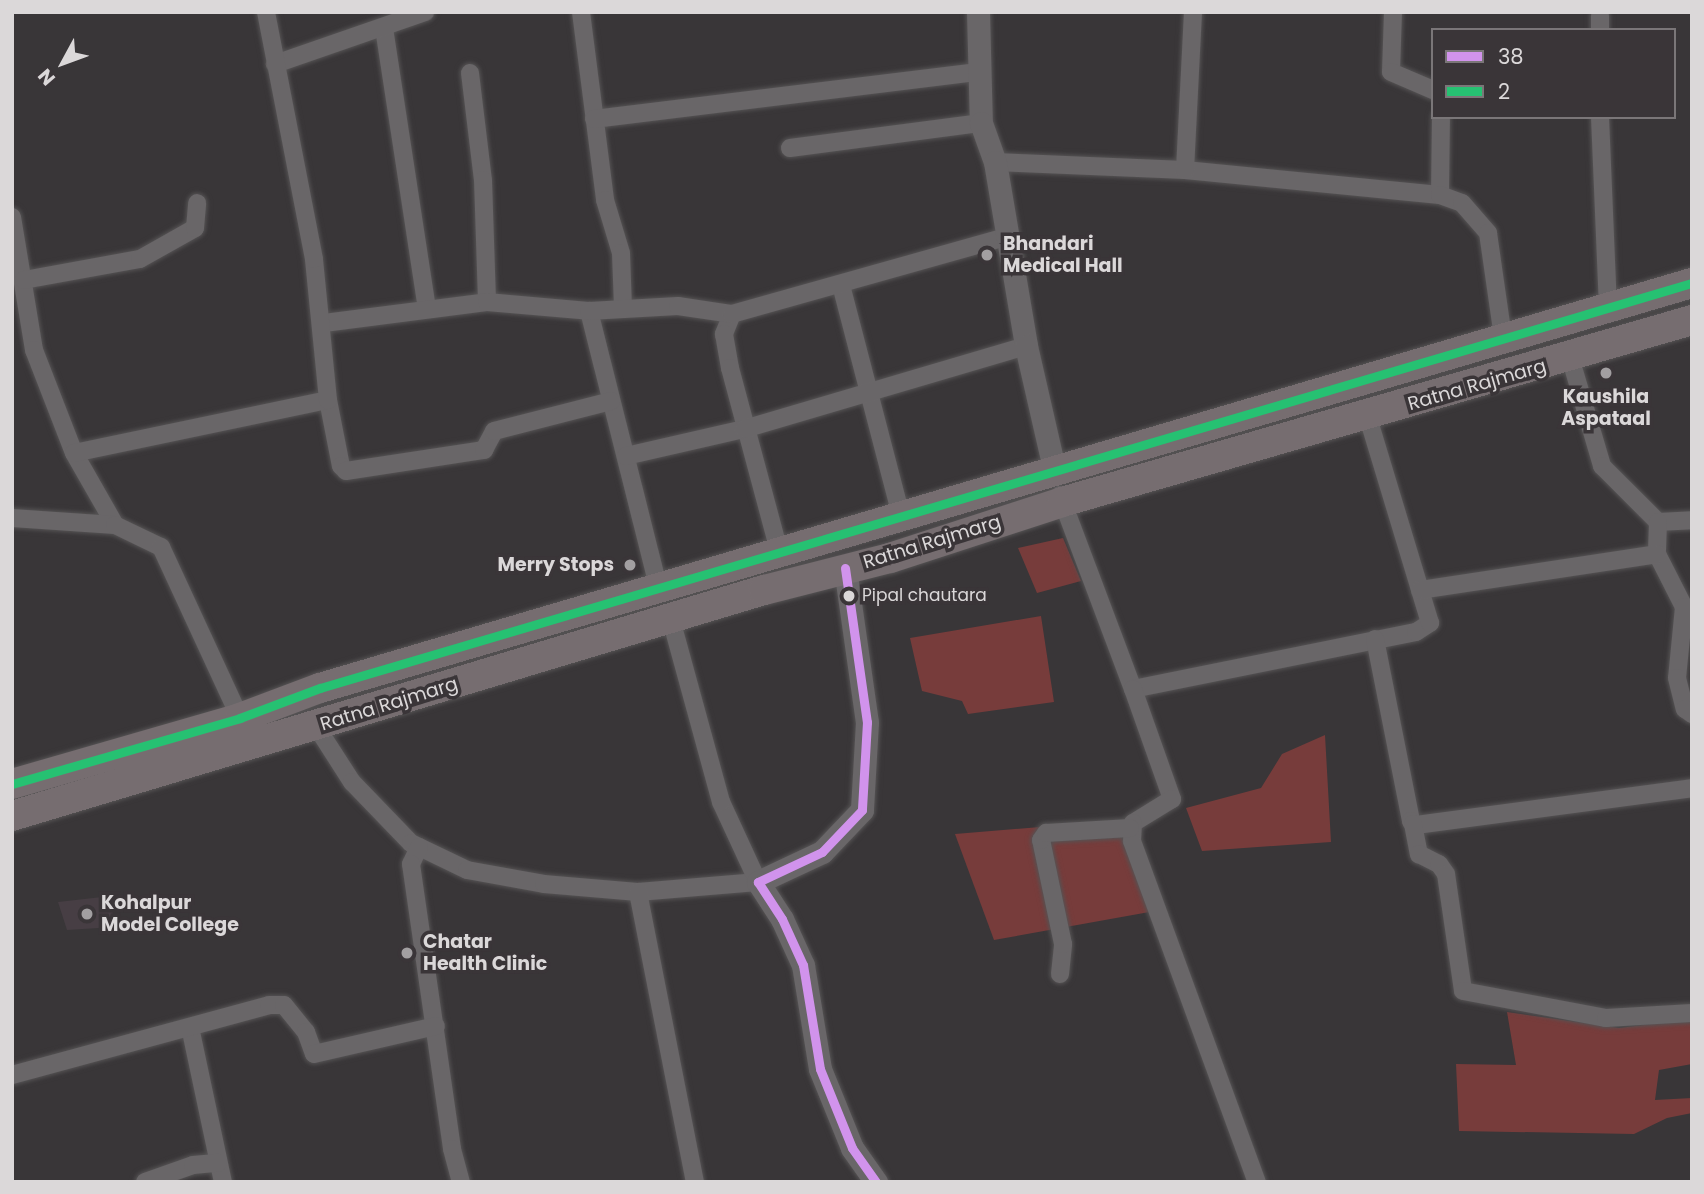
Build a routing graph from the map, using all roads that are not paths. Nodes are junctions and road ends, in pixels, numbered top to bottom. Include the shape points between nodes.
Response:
1 (266, 12) edge
2 (425, 12) edge
3 (581, 12) edge
4 (978, 12) edge
5 (1193, 12) edge
6 (1393, 12) edge
7 (384, 28) junction
8 (275, 64) junction
9 (978, 72) junction
10 (471, 73) dead end
11 (1431, 89) edge
12 (594, 119) junction
13 (1441, 119) edge
14 (1600, 119) edge
15 (981, 123) junction
16 (790, 148) dead end
17 (995, 162) junction
18 (1185, 170) junction
19 (1440, 195) junction
20 (197, 203) dead end
21 (12, 217) edge
22 (1006, 237) junction
23 (24, 280) junction
24 (1692, 283) edge
25 (841, 285) junction
26 (486, 302) junction
27 (1608, 307) junction
28 (427, 308) junction
29 (623, 308) junction
30 (589, 311) junction
31 (732, 314) junction
32 (1692, 320) edge
33 (324, 323) junction
34 (1503, 337) junction
35 (1026, 346) junction
36 (1570, 357) junction
37 (872, 393) junction
38 (328, 400) junction
39 (611, 401) junction
40 (1368, 417) junction
41 (744, 429) junction
42 (74, 453) junction
43 (626, 456) junction
44 (1055, 472) junction
45 (1062, 502) junction
46 (12, 518) edge
47 (902, 519) junction
48 (1692, 520) edge
49 (1658, 522) junction
50 (115, 525) junction
51 (780, 554) junction
52 (1657, 554) junction
53 (845, 568) junction
54 (1684, 582) edge
55 (659, 589) junction
56 (1420, 590) junction
57 (671, 619) junction
58 (1374, 639) junction
59 (1133, 689) junction
60 (1692, 715) edge
61 (240, 718) junction
62 (316, 726) junction
63 (12, 783) edge
64 (1692, 788) edge
65 (12, 816) edge
66 (1413, 824) junction
67 (1130, 828) junction
68 (419, 847) junction
69 (758, 882) junction
70 (638, 892) junction
71 (1060, 974) dead end
72 (1692, 1013) edge
73 (436, 1026) junction
74 (190, 1027) junction
75 (12, 1075) edge
76 (218, 1163) junction
77 (145, 1182) edge
78 (223, 1182) edge
79 (461, 1182) edge
80 (695, 1182) edge
81 (876, 1182) edge
82 (1257, 1182) edge

1 - 8 street
2 - 7 street
3 - 12 street
4 - 9 street
5 - 18 street
6 - 11 street via 1391,72
7 - 8 street
7 - 28 street
8 - 33 street
9 - 12 street
9 - 15 street
10 - 26 street via 482,172
12 - 29 street via 605,200 621,253
13 - 19 street
14 - 27 street
15 - 16 street
15 - 17 street
17 - 18 street
17 - 22 street
18 - 19 street
19 - 34 street via 1462,203 1488,233
20 - 23 street via 195,228 140,259
21 - 23 street
22 - 25 street
22 - 35 street
23 - 42 street via 34,350
24 - 27 highway, Ratna Rajmarg
25 - 31 street
25 - 37 street
26 - 28 street
26 - 30 street
27 - 34 highway, Ratna Rajmarg
28 - 33 street
29 - 30 street
29 - 31 street via 678,306
30 - 39 street
31 - 41 street via 724,334
32 - 36 highway, Ratna Rajmarg
33 - 38 street
34 - 44 highway, Ratna Rajmarg
35 - 37 street
35 - 44 street
36 - 40 highway, Ratna Rajmarg
36 - 49 street via 1602,466
37 - 41 street
37 - 47 street
38 - 39 street via 341,466 346,471 484,450 490,447 494,431
38 - 42 street
39 - 43 street
40 - 45 highway, Ratna Rajmarg
40 - 56 street
41 - 43 street
41 - 51 street
42 - 50 street
43 - 55 street
44 - 45 street
44 - 47 highway, Ratna Rajmarg
45 - 53 highway, Ratna Rajmarg
45 - 59 street
46 - 50 street
47 - 51 highway, Ratna Rajmarg
48 - 49 street
49 - 52 street
50 - 61 street via 161,547
51 - 55 highway, Ratna Rajmarg
52 - 54 street
52 - 56 street
53 - 57 highway, Ratna Rajmarg
53 - 69 street via 867,722 862,810 822,852
54 - 60 street via 1677,678 1685,709
55 - 61 highway, Ratna Rajmarg via 320,688
56 - 58 street via 1430,623 1416,632
57 - 62 highway, Ratna Rajmarg
57 - 69 street via 721,802
58 - 59 street
58 - 66 street
59 - 67 street via 1172,799
61 - 63 highway, Ratna Rajmarg
62 - 65 highway, Ratna Rajmarg
62 - 68 street via 352,782
64 - 66 street
66 - 72 street via 1419,854 1446,874 1463,991 1606,1018
67 - 71 street via 1046,833 1041,840 1063,944
67 - 82 street
68 - 70 street via 467,870 544,884
68 - 73 street via 411,864
69 - 70 street
69 - 81 street via 803,965 820,1069 852,1148
70 - 80 street
73 - 74 street via 314,1054 306,1032 284,1005 225,1014
73 - 79 street via 452,1149
74 - 75 street
74 - 76 street
76 - 77 street via 193,1165
76 - 78 street

